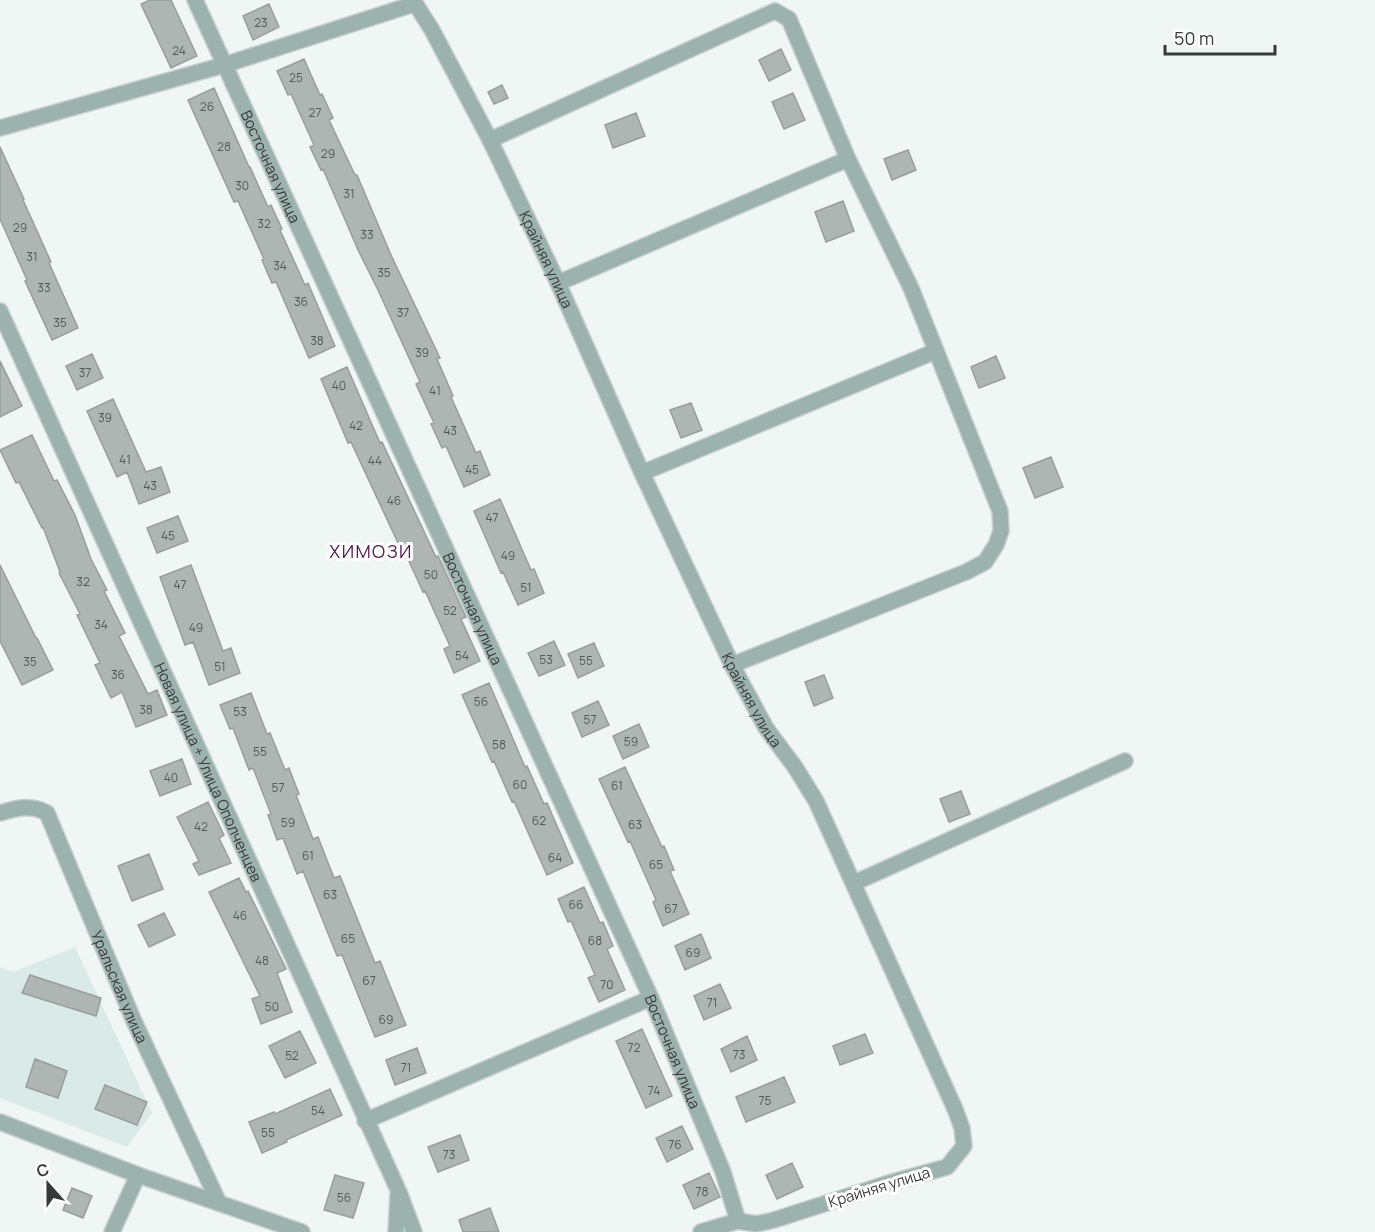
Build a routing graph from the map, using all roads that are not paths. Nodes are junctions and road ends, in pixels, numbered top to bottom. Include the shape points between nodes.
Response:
1 (195, 0) edge
2 (414, 2) edge
3 (224, 65) junction
4 (0, 128) edge
5 (489, 140) junction
6 (848, 159) junction
7 (558, 283) junction
8 (0, 311) edge
9 (936, 351) junction
10 (642, 473) junction
11 (732, 665) junction
12 (1125, 761) dead end
13 (0, 813) edge
14 (854, 883) junction
15 (651, 998) junction
16 (365, 1121) junction
17 (0, 1122) edge
18 (138, 1175) junction
19 (399, 1192) junction
20 (219, 1203) junction
21 (738, 1221) junction
22 (758, 1228) edge
23 (112, 1232) edge
24 (302, 1232) edge
25 (396, 1232) edge
26 (414, 1232) edge
27 (701, 1232) edge

1 - 3 street, Восточная улица
2 - 3 street
2 - 5 street, Крайняя улица
3 - 4 street
3 - 15 street, Восточная улица
5 - 6 street via 775,11 789,19
5 - 7 street, Крайняя улица
6 - 7 street
6 - 9 street via 911,288
7 - 10 street, Крайняя улица
8 - 16 street, Новая улица + Улица Ополченцев
9 - 10 street
9 - 11 street via 1000,511 1001,531 985,562
10 - 11 street, Крайняя улица
11 - 14 street, Крайняя улица via 766,728 816,801
12 - 14 street
13 - 20 street, Уральская улица via 30,808 47,813 132,1019
14 - 22 street, Крайняя улица via 955,1109 964,1146 947,1167
15 - 16 street
15 - 21 street, Восточная улица via 723,1172
16 - 19 street, Новая улица + Улица Ополченцев
17 - 18 street
18 - 20 street
18 - 23 street
19 - 25 street
19 - 26 street, Новая улица + Улица Ополченцев
20 - 24 street
21 - 22 street, Крайняя улица
21 - 27 street, Крайняя улица

